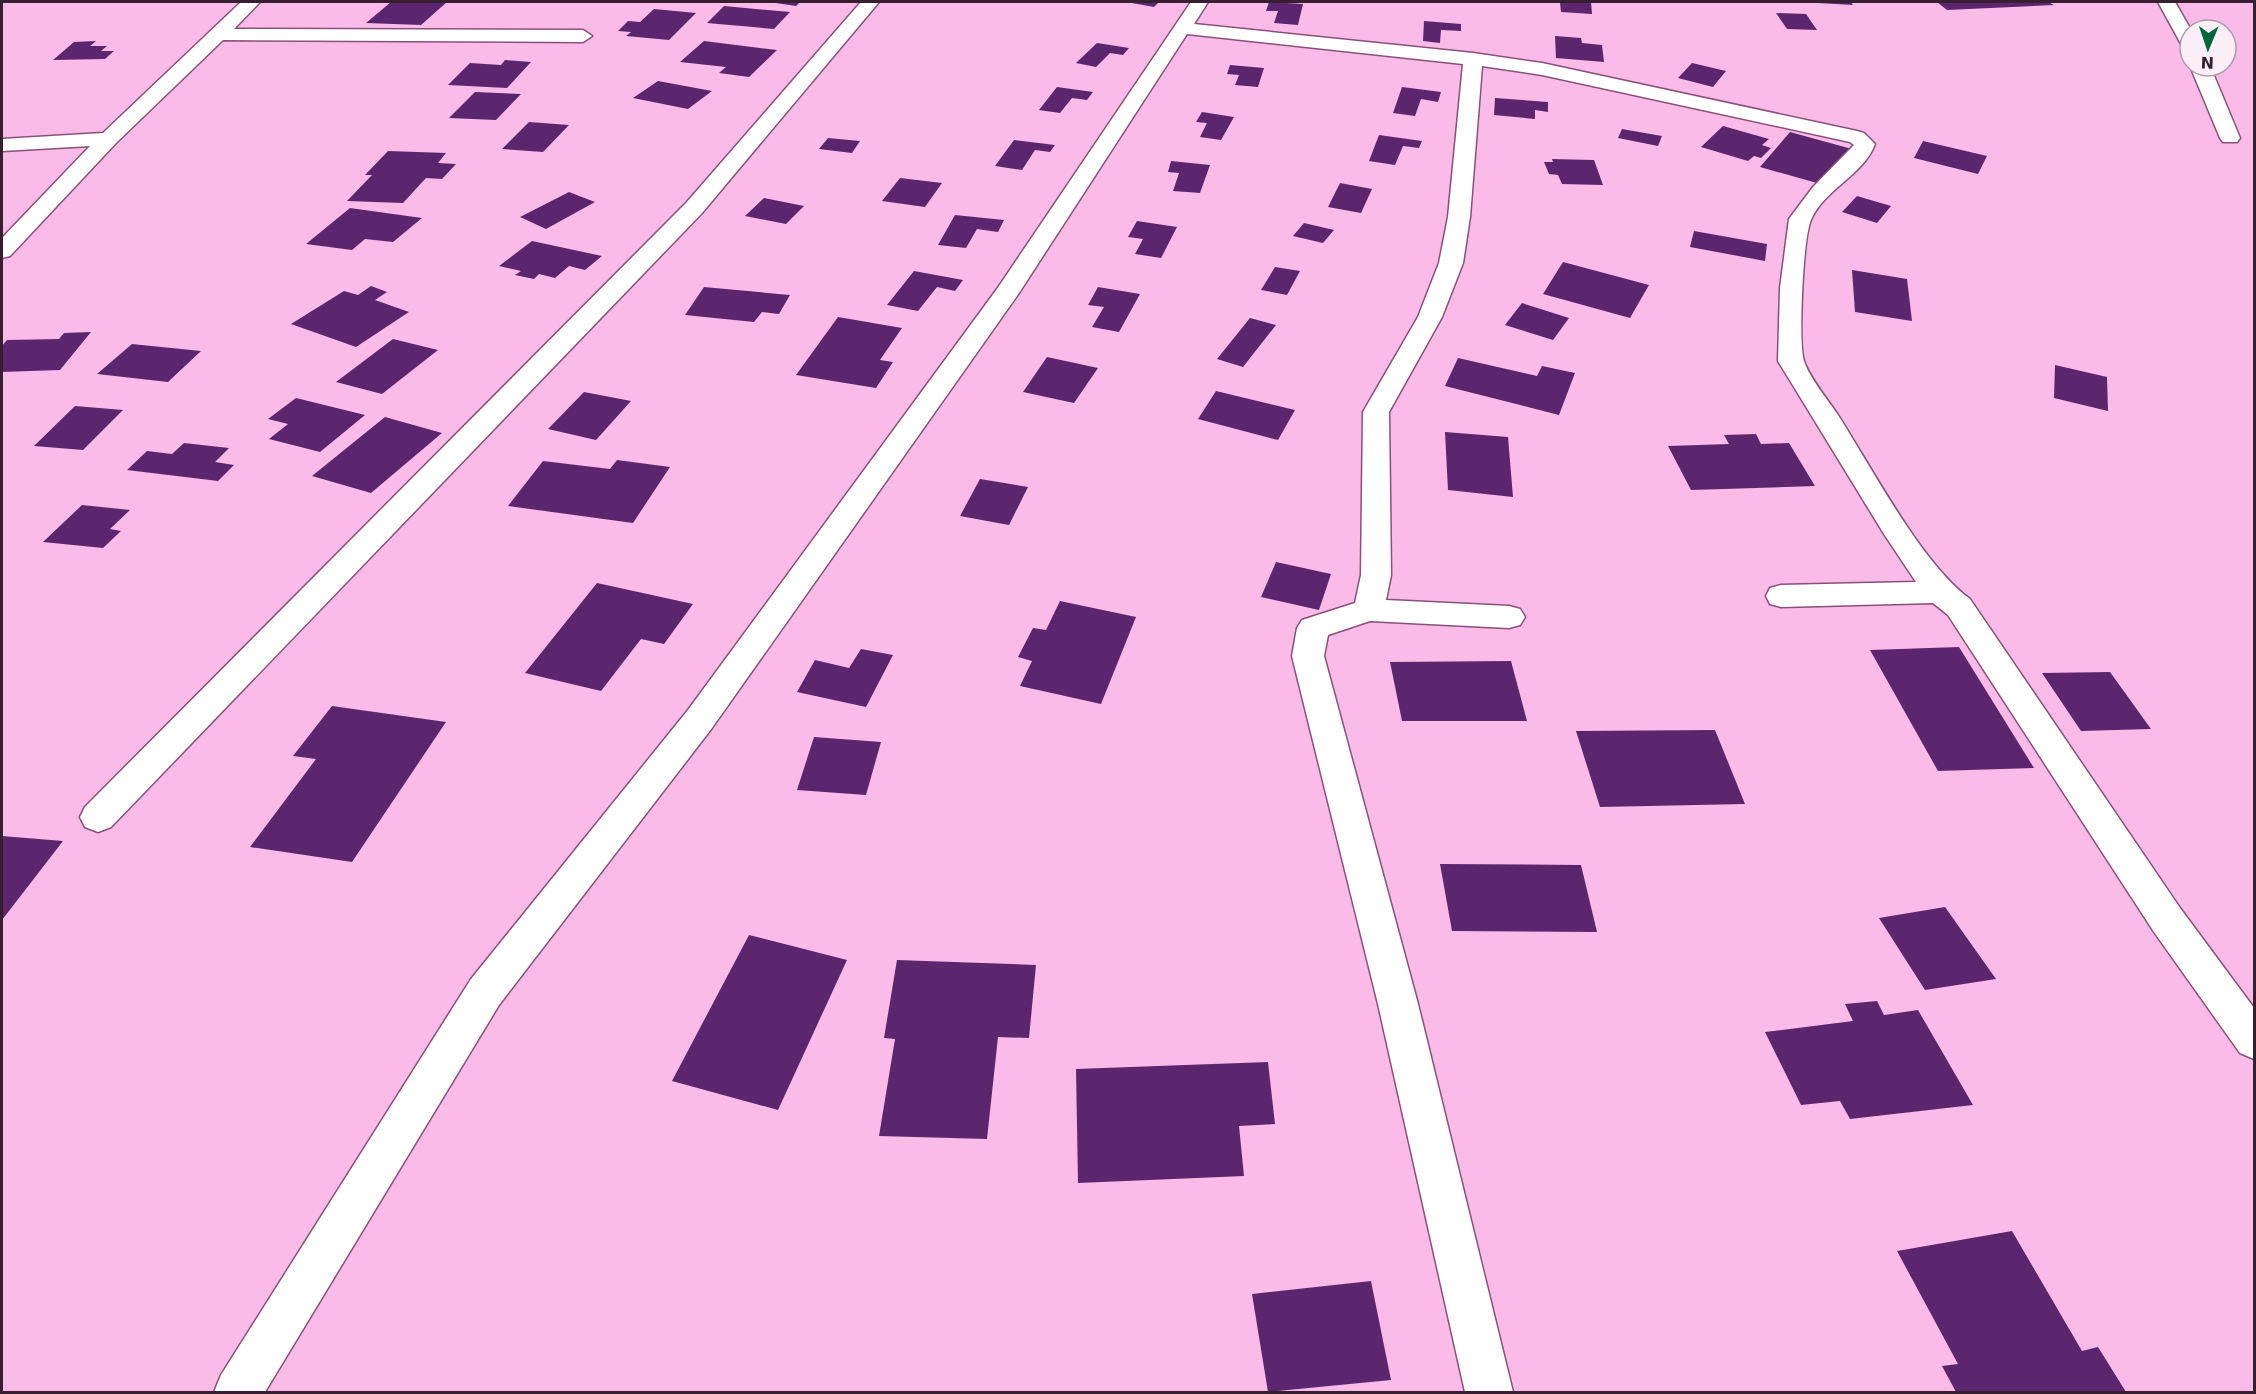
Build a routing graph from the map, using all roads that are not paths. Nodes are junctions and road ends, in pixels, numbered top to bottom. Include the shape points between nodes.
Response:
1 (251, 2) edge
2 (870, 2) edge
3 (1199, 2) edge
4 (2166, 2) edge
5 (2178, 23) edge
6 (1180, 28) junction
7 (218, 33) junction
8 (583, 36) dead end
9 (1473, 59) junction
10 (2205, 78) edge
11 (2230, 138) dead end
12 (109, 139) junction
13 (2, 145) edge
14 (2, 251) edge
15 (1939, 592) junction
16 (1780, 596) dead end
17 (1368, 610) junction
18 (1509, 617) dead end
19 (98, 817) dead end
20 (2254, 1040) edge
21 (238, 1392) edge
22 (1489, 1392) edge

1 - 7 street
2 - 19 street via 694,208
3 - 6 street
4 - 5 street
6 - 9 street
6 - 21 street via 1007,293 791,593 700,719 485,992
7 - 8 street
7 - 12 street
9 - 15 street via 1542,69 1739,110 1857,137 1866,144 1820,190 1798,222 1791,361
9 - 17 street via 1459,217 1451,263 1430,317 1376,412 1376,575
10 - 11 street
12 - 13 street
12 - 14 street
15 - 16 street
15 - 20 street via 1959,607 2167,920
17 - 18 street
17 - 22 street via 1313,628 1308,656 1398,1004

